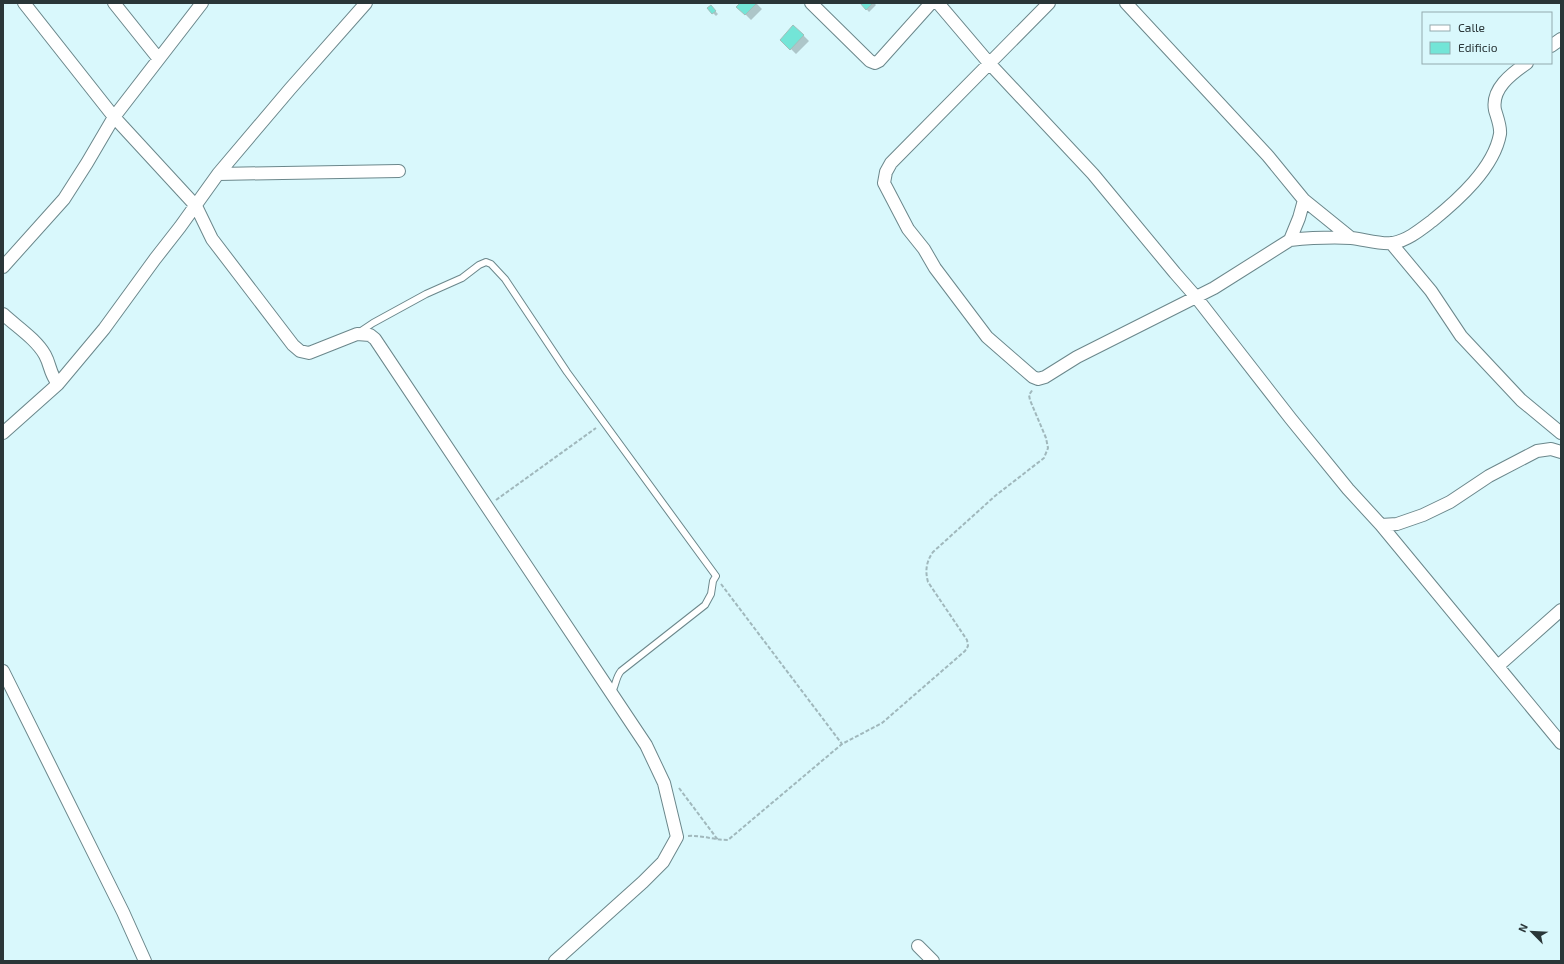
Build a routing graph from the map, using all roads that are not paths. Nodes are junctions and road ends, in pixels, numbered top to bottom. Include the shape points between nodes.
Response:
1 (24, 3) edge
2 (114, 3) edge
3 (202, 3) edge
4 (366, 3) edge
5 (811, 3) edge
6 (931, 3) edge
7 (938, 3) edge
8 (1049, 3) edge
9 (1126, 3) edge
10 (1561, 39) edge
11 (1552, 45) edge
12 (158, 58) junction
13 (988, 63) junction
14 (1526, 64) edge
15 (114, 117) junction
16 (399, 171) dead end
17 (218, 174) junction
18 (1304, 200) junction
19 (196, 206) junction
20 (1351, 238) junction
21 (1290, 240) junction
22 (1392, 243) junction
23 (3, 267) edge
24 (1196, 297) junction
25 (3, 314) edge
26 (357, 334) junction
27 (58, 384) junction
28 (3, 433) edge
29 (1561, 433) edge
30 (1561, 452) edge
31 (1381, 525) junction
32 (1561, 610) edge
33 (1498, 666) junction
34 (3, 672) edge
35 (611, 693) junction
36 (1561, 743) edge
37 (918, 946) dead end
38 (145, 961) edge
39 (555, 961) edge
40 (933, 961) edge

1 - 15 street
2 - 12 street
3 - 12 street
4 - 17 street
5 - 6 street via 875,63
7 - 13 street
8 - 13 street
9 - 18 street via 1268,156
10 - 11 street
12 - 15 street
13 - 24 street via 1093,174
13 - 24 street via 891,163 884,183 908,229 987,337 1038,379
14 - 22 street via 1499,87 1495,96 1494,105 1500,132 1496,147 1485,167 1458,199 1443,212 1409,238
15 - 19 street
15 - 23 street via 64,199
16 - 17 street
17 - 19 street
18 - 20 street
18 - 21 street
19 - 26 street via 212,239 283,334 300,351 317,351
19 - 27 street via 104,329
20 - 21 street
20 - 22 street
21 - 24 street
22 - 29 street via 1431,292 1461,336 1522,400
24 - 31 street via 1291,419
25 - 27 street via 46,356 51,373
26 - 35 street via 375,338
26 - 35 lane via 373,322 462,278 479,265 486,262 491,264 505,279 604,422 716,576 705,605 621,671
27 - 28 street
30 - 31 street via 1551,449 1537,451 1489,476 1450,502 1397,524
31 - 33 street
32 - 33 street
33 - 36 street
34 - 38 street
35 - 39 street via 646,745 664,783 677,837 663,862
37 - 40 street

